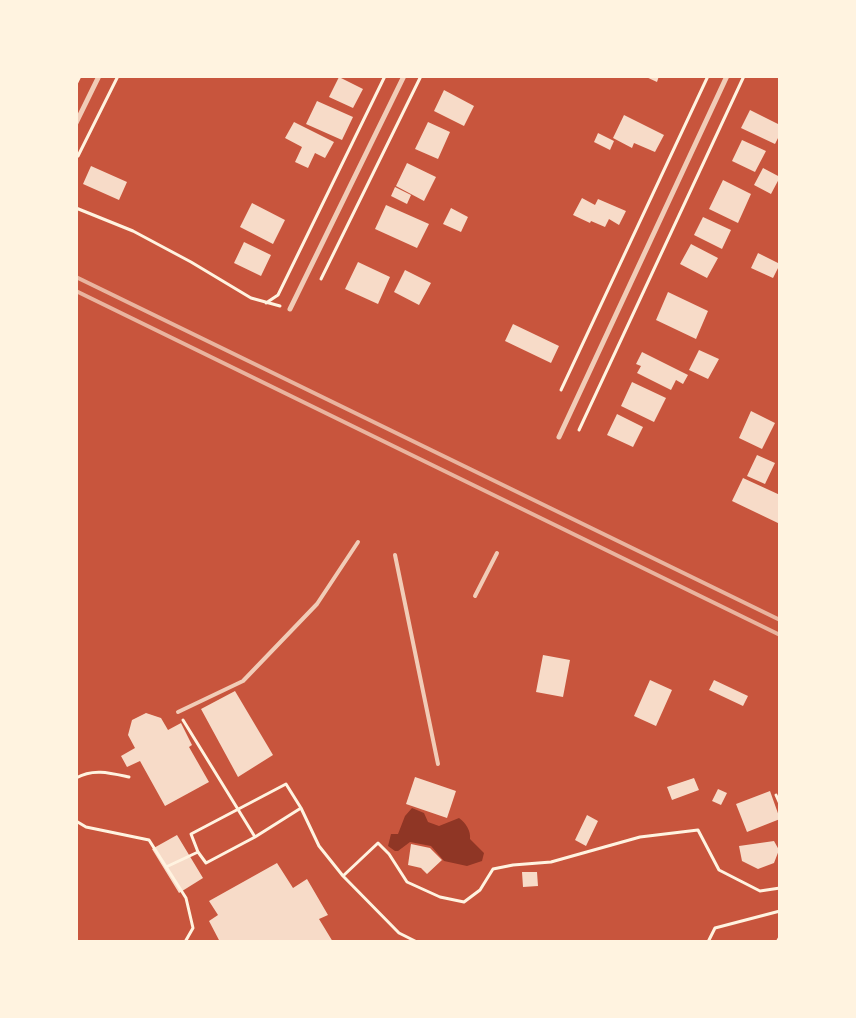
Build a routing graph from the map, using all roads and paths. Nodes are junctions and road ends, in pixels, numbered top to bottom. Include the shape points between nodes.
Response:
1 (80, 76) edge
2 (99, 76) edge
3 (118, 76) edge
4 (385, 76) edge
5 (404, 76) edge
6 (421, 76) edge
7 (708, 76) edge
8 (727, 76) edge
9 (744, 76) edge
10 (76, 84) edge
11 (76, 123) edge
12 (78, 156) dead end
13 (76, 208) edge
14 (322, 279) dead end
15 (266, 303) junction
16 (290, 309) joint
17 (561, 390) dead end
18 (579, 430) dead end
19 (559, 437) dead end
20 (358, 542) dead end
21 (497, 553) dead end
22 (395, 555) dead end
23 (475, 596) dead end
24 (178, 712) joint
25 (438, 764) dead end
26 (129, 777) dead end
27 (76, 778) edge
28 (776, 795) dead end
29 (780, 804) edge
30 (238, 808) junction
31 (301, 808) junction
32 (76, 821) edge
33 (255, 836) junction
34 (198, 852) junction
35 (166, 867) junction
36 (343, 876) junction
37 (780, 888) edge
38 (780, 911) edge
39 (780, 937) edge
40 (185, 942) edge
41 (417, 942) edge
42 (708, 942) edge
43 (777, 942) edge

1 - 10 path
2 - 11 street
3 - 12 path
4 - 15 path via 278,295
5 - 16 street
6 - 14 path
7 - 17 path
8 - 19 street
9 - 18 path
13 - 15 path via 133,231 251,298
15 - 16 path
20 - 24 lane via 317,604 243,681
21 - 23 lane
22 - 25 lane
24 - 30 path
26 - 27 path via 86,772
28 - 29 path
30 - 31 path via 286,784
30 - 33 path
30 - 34 path via 191,834
31 - 33 path
31 - 36 path via 319,846
32 - 35 path via 149,840
33 - 34 path via 206,863
34 - 35 path
35 - 40 path via 186,898 193,928
36 - 37 path via 378,844 389,854 407,882 464,902 480,890 493,868 551,862 640,837 698,830 719,870 760,891
36 - 41 path via 399,933
38 - 42 path via 715,928
39 - 43 path

